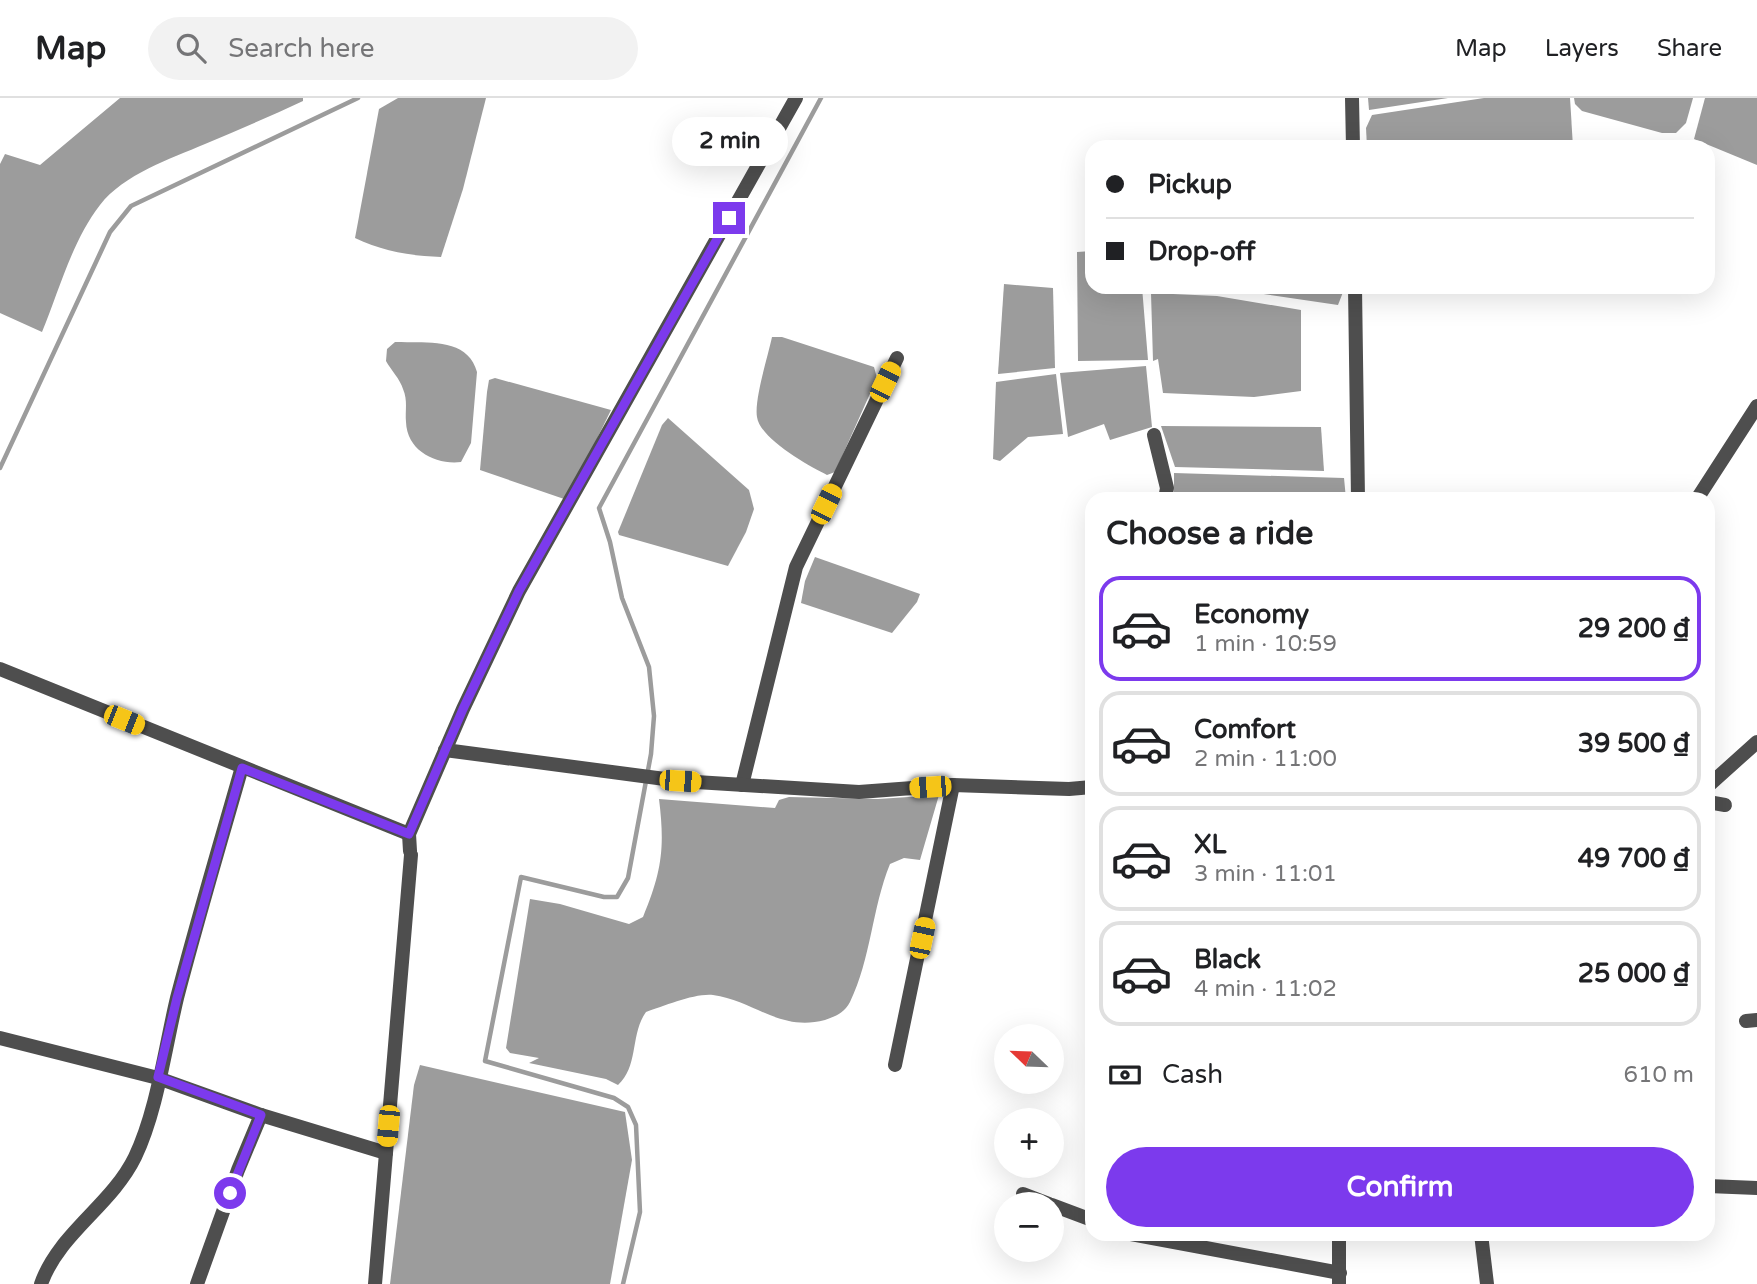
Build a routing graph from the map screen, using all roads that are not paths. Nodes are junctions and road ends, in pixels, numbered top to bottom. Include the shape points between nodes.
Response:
1 (796, 98) edge
2 (1352, 98) edge
3 (1353, 140) edge
4 (1355, 294) edge
5 (897, 358) dead end
6 (1757, 406) edge
7 (1154, 435) dead end
8 (1166, 492) edge
9 (1358, 492) edge
10 (1702, 492) edge
11 (0, 669) edge
12 (1757, 742) edge
13 (445, 750) junction
14 (242, 768) junction
15 (1715, 780) edge
16 (742, 785) junction
17 (953, 785) junction
18 (1085, 788) edge
19 (1715, 803) edge
20 (1725, 805) dead end
21 (409, 834) junction
22 (0, 1038) edge
23 (895, 1065) dead end
24 (158, 1077) junction
25 (261, 1115) junction
26 (386, 1153) junction
27 (1715, 1186) edge
28 (1757, 1188) edge
29 (1064, 1210) edge
30 (1085, 1218) edge
31 (1164, 1241) edge
32 (1339, 1241) edge
33 (1482, 1241) edge
34 (1339, 1279) edge
35 (41, 1284) edge
36 (197, 1284) edge
37 (375, 1284) edge
38 (1487, 1284) edge

1 - 13 street via 519,591
2 - 3 street
4 - 9 street
5 - 16 street via 796,567
6 - 10 street
7 - 8 street
11 - 14 street
12 - 15 street
13 - 16 street
13 - 21 street
14 - 21 street
14 - 24 street
16 - 17 street via 859,792
17 - 18 street
17 - 23 street
19 - 20 street
21 - 26 street
22 - 24 street
24 - 25 street
24 - 35 street via 134,1158 111,1193 47,1265
25 - 26 street
25 - 36 street
26 - 37 street
27 - 28 street
29 - 30 street
31 - 34 street
32 - 34 street
33 - 38 street

